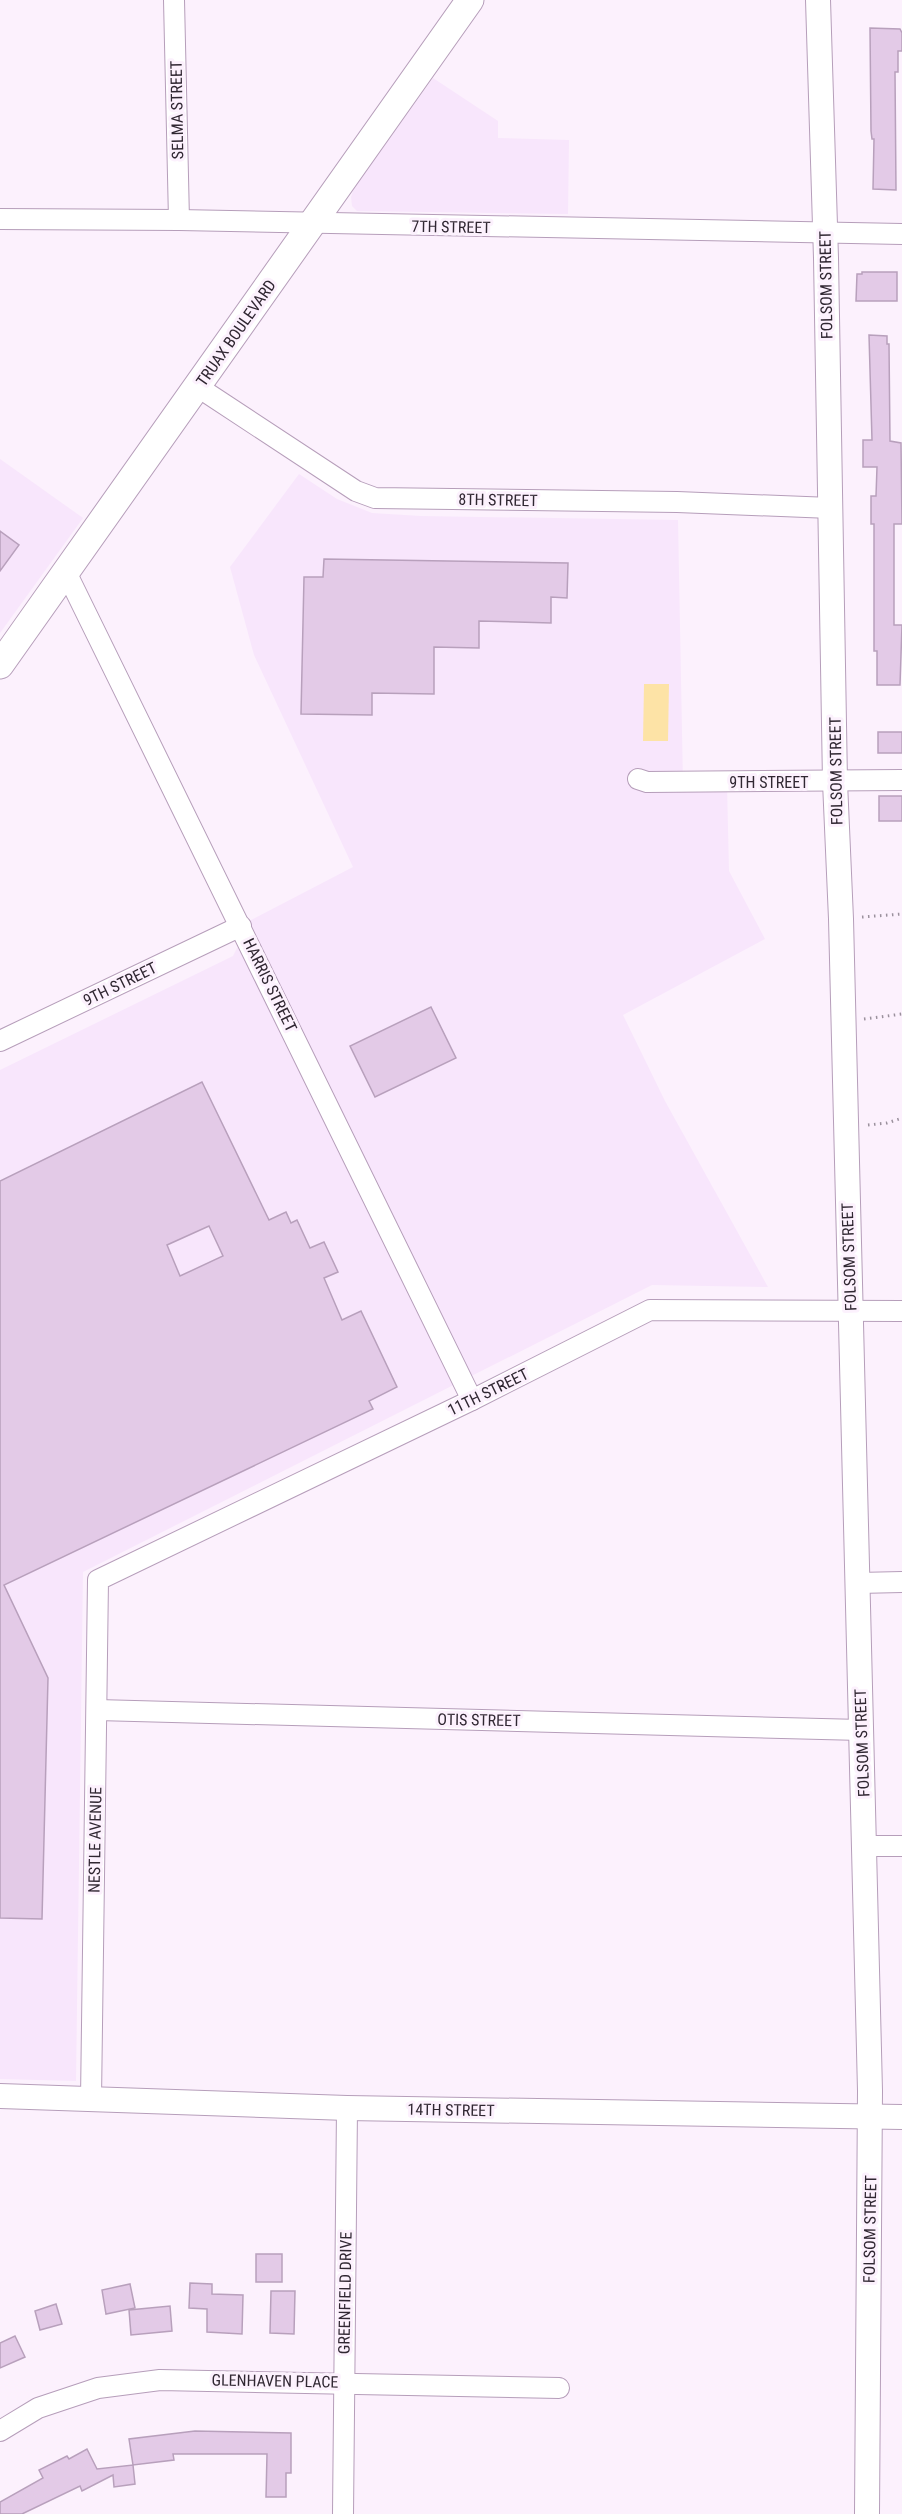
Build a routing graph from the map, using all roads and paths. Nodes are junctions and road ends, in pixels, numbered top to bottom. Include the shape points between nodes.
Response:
1 (174, 0) edge
2 (470, 0) edge
3 (818, 0) edge
4 (0, 219) edge
5 (179, 220) junction
6 (312, 224) junction
7 (825, 233) junction
8 (902, 234) edge
9 (198, 387) junction
10 (831, 508) junction
11 (66, 572) junction
12 (0, 664) edge
13 (638, 778) dead end
14 (902, 780) edge
15 (835, 782) junction
16 (902, 914) edge
17 (865, 916) dead end
18 (241, 926) junction
19 (902, 1014) edge
20 (864, 1019) dead end
21 (0, 1041) edge
22 (902, 1118) edge
23 (845, 1127) junction
24 (902, 1311) edge
25 (850, 1312) junction
26 (472, 1400) junction
27 (98, 1580) joint
28 (858, 1582) junction
29 (902, 1582) edge
30 (97, 1710) junction
31 (861, 1730) junction
32 (866, 1846) junction
33 (902, 1846) edge
34 (0, 2096) edge
35 (91, 2099) junction
36 (347, 2108) junction
37 (870, 2116) junction
38 (902, 2117) edge
39 (344, 2382) junction
40 (560, 2388) dead end
41 (0, 2432) edge
42 (343, 2514) edge
43 (867, 2514) edge

1 - 5 street, SELMA STREET
2 - 6 main road, TRUAX BOULEVARD
3 - 7 street, FOLSOM STREET
4 - 5 street, 7TH STREET
5 - 6 street, 7TH STREET
6 - 7 street, 7TH STREET
6 - 9 main road, TRUAX BOULEVARD
7 - 8 street, 7TH STREET
7 - 10 street, FOLSOM STREET
9 - 10 street, 8TH STREET via 356,491 375,498
9 - 11 main road, TRUAX BOULEVARD
10 - 15 street, FOLSOM STREET
11 - 12 main road, TRUAX BOULEVARD
11 - 18 street, HARRIS STREET
13 - 15 street, 9TH STREET via 647,782
14 - 15 street, 9TH STREET
15 - 23 street, FOLSOM STREET
16 - 17 path
18 - 21 street, 9TH STREET
18 - 26 street, HARRIS STREET
19 - 20 path
22 - 23 path via 886,1124
23 - 25 street, FOLSOM STREET
24 - 25 street, 11TH STREET
25 - 26 street, 11TH STREET via 650,1310
25 - 28 street, FOLSOM STREET
26 - 27 street, 11TH STREET
27 - 30 street, NESTLE AVENUE
28 - 29 street
28 - 31 street, FOLSOM STREET
30 - 31 street, OTIS STREET
30 - 35 street, NESTLE AVENUE
31 - 32 street, FOLSOM STREET
32 - 33 street
32 - 37 street, FOLSOM STREET
34 - 35 street, 14TH STREET
35 - 36 street, 14TH STREET
36 - 37 street, 14TH STREET
36 - 39 street, GREENFIELD DRIVE
37 - 38 street, 14TH STREET
37 - 43 street, FOLSOM STREET
39 - 40 street, GLENHAVEN PLACE
39 - 41 street, GLENHAVEN PLACE via 160,2380 98,2388 38,2408
39 - 42 street, GREENFIELD DRIVE

